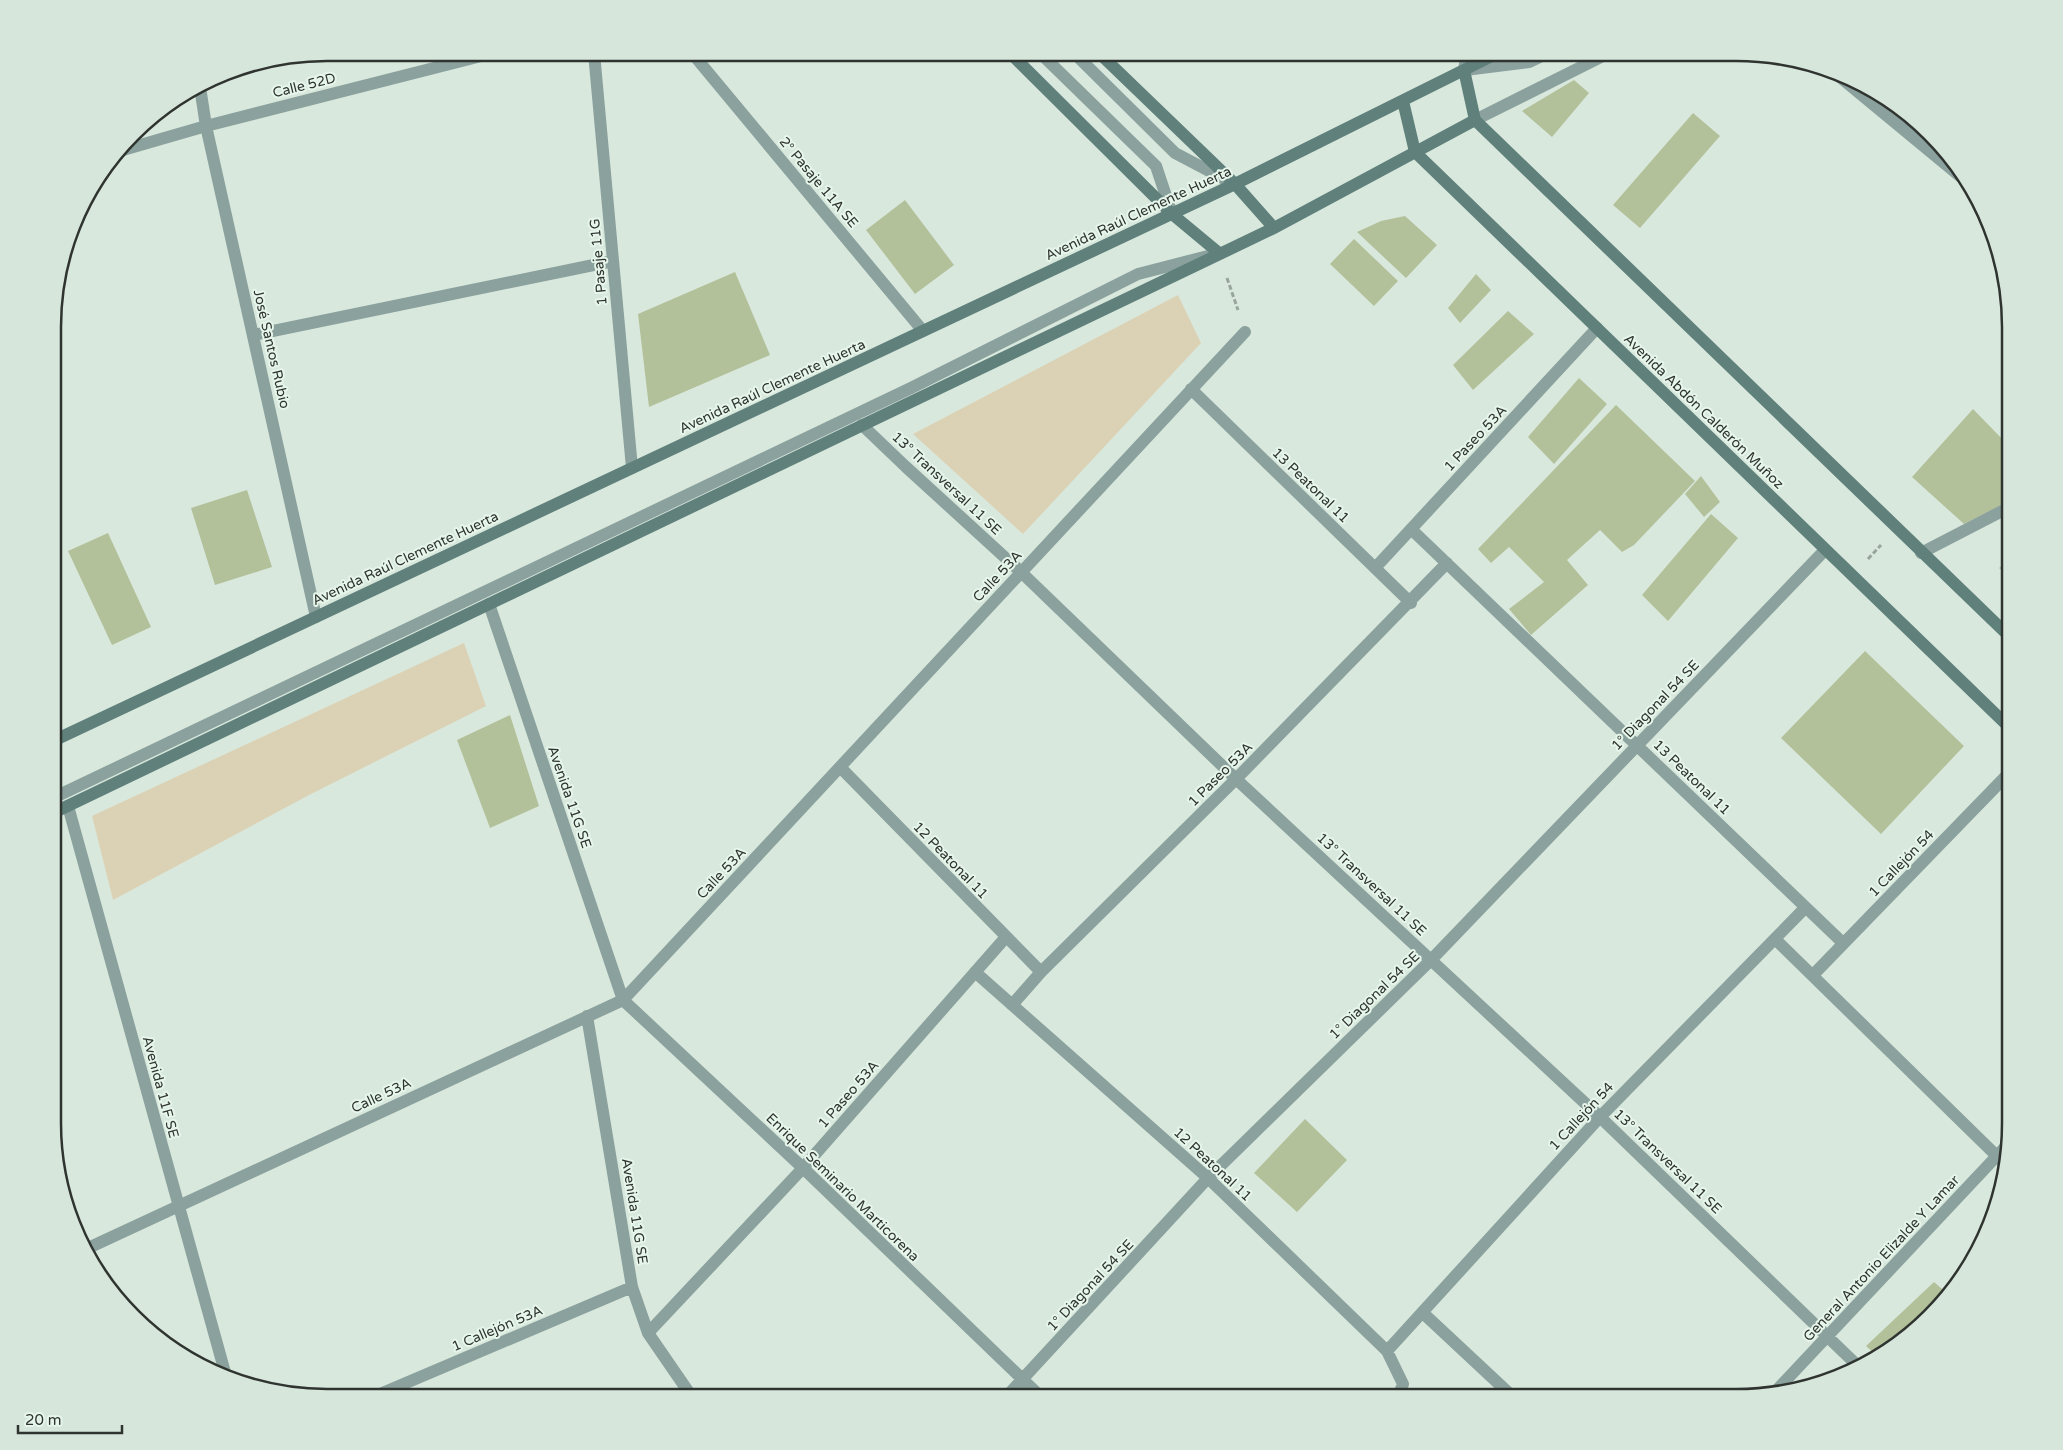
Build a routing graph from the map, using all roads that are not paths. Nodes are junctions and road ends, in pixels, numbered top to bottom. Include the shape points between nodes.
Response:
1 (462, 61) edge
2 (595, 61) edge
3 (699, 61) edge
4 (1018, 61) edge
5 (1048, 61) edge
6 (1082, 61) edge
7 (1107, 61) edge
8 (1466, 61) edge
9 (1482, 61) edge
10 (1531, 61) edge
11 (1593, 61) edge
12 (1464, 70) junction
13 (1856, 90) edge
14 (201, 93) edge
15 (1403, 101) junction
16 (1475, 120) junction
17 (206, 126) junction
18 (131, 148) edge
19 (1415, 152) junction
20 (1948, 166) edge
21 (1235, 184) junction
22 (1172, 214) junction
23 (1274, 228) junction
24 (1219, 253) junction
25 (613, 262) junction
26 (1597, 328) junction
27 (923, 331) junction
28 (1245, 332) road end
29 (253, 335) junction
30 (1191, 389) junction
31 (862, 425) junction
32 (632, 468) junction
33 (2002, 510) edge
34 (1411, 529) junction
35 (1825, 550) junction
36 (1921, 553) junction
37 (1447, 563) junction
38 (1375, 568) junction
39 (1021, 572) junction
40 (1410, 603) junction
41 (489, 604) junction
42 (316, 617) junction
43 (2002, 629) edge
44 (2002, 720) edge
45 (61, 737) edge
46 (1637, 745) junction
47 (840, 767) junction
48 (1236, 779) junction
49 (2002, 780) edge
50 (61, 794) edge
51 (68, 806) junction
52 (61, 809) edge
53 (1805, 908) junction
54 (1006, 937) junction
55 (1775, 939) junction
56 (1843, 944) junction
57 (1431, 960) junction
58 (975, 972) junction
59 (1041, 972) junction
60 (1813, 975) junction
61 (622, 1000) junction
62 (1012, 1005) junction
63 (587, 1016) junction
64 (1600, 1116) junction
65 (1999, 1158) edge
66 (1998, 1163) edge
67 (803, 1168) junction
68 (1208, 1178) junction
69 (179, 1206) junction
70 (92, 1246) edge
71 (632, 1287) junction
72 (1423, 1313) junction
73 (648, 1333) junction
74 (1828, 1335) junction
75 (1388, 1352) junction
76 (1853, 1361) edge
77 (224, 1368) edge
78 (1022, 1379) junction
79 (1782, 1385) edge
80 (393, 1389) edge
81 (686, 1389) edge
82 (1013, 1389) edge
83 (1033, 1389) edge
84 (1402, 1389) edge
85 (1504, 1389) edge

1 - 17 street, Calle 52D
2 - 25 street, 1 Pasaje 11G
3 - 27 street, 2° Pasaje 11A SE
4 - 22 main road
5 - 22 street via 1156,166
6 - 21 street via 1175,153
7 - 21 main road
8 - 12 street
9 - 12 main road, Avenida Raúl Clemente Huerta
10 - 12 street
11 - 16 street
12 - 15 main road, Avenida Raúl Clemente Huerta
12 - 16 main road
13 - 20 street
14 - 17 street, José Santos Rubio
15 - 19 main road
15 - 21 main road, Avenida Raúl Clemente Huerta
16 - 19 main road
16 - 36 main road
17 - 18 street, Calle 52D
17 - 29 street, José Santos Rubio
19 - 23 main road
19 - 26 main road, Avenida Abdón Calderón Muñoz
21 - 22 main road, Avenida Raúl Clemente Huerta
21 - 23 main road
22 - 24 main road
22 - 27 main road, Avenida Raúl Clemente Huerta
23 - 24 main road
24 - 31 main road
24 - 50 street via 1138,274 911,388
25 - 29 street
25 - 32 street, 1 Pasaje 11G
26 - 34 street, 1 Paseo 53A
26 - 35 main road, Avenida Abdón Calderón Muñoz
27 - 32 main road, Avenida Raúl Clemente Huerta
28 - 30 street, Calle 53A
29 - 42 street, José Santos Rubio
30 - 38 street, 13 Peatonal 11
30 - 39 street, Calle 53A
31 - 39 street, 13° Transversal 11 SE
31 - 41 main road
32 - 42 main road, Avenida Raúl Clemente Huerta
33 - 36 street
34 - 37 street, 13 Peatonal 11
34 - 38 street, 1 Paseo 53A
35 - 44 main road, Avenida Abdón Calderón Muñoz
35 - 46 street, 1° Diagonal 54 SE
36 - 43 main road
37 - 40 street, 1 Paseo 53A
37 - 46 street, 13 Peatonal 11
38 - 40 street, 13 Peatonal 11
39 - 47 street, Calle 53A
39 - 48 street, 13° Transversal 11 SE
40 - 48 street, 1 Paseo 53A
41 - 51 main road
41 - 61 street, Avenida 11G SE
42 - 45 main road, Avenida Raúl Clemente Huerta
46 - 53 street, 13 Peatonal 11
46 - 57 street, 1° Diagonal 54 SE
47 - 54 street, 12 Peatonal 11
47 - 61 street, Calle 53A
48 - 57 street, 13° Transversal 11 SE
48 - 59 street, 1 Paseo 53A
49 - 56 street, 1 Callejón 54
51 - 52 main road
51 - 69 street, Avenida 11F SE
53 - 55 street, 1 Callejón 54
53 - 56 street, 13 Peatonal 11
54 - 58 street, 1 Paseo 53A
54 - 59 street, 12 Peatonal 11
55 - 60 street
55 - 64 street, 1 Callejón 54
56 - 60 street, 1 Callejón 54
57 - 64 street, 13° Transversal 11 SE
57 - 68 street, 1° Diagonal 54 SE
58 - 62 street, 12 Peatonal 11
58 - 67 street, 1 Paseo 53A
59 - 62 street, 1 Paseo 53A
60 - 65 street
61 - 63 street, Calle 53A
61 - 67 street, Enrique Seminario Marticorena
62 - 68 street, 12 Peatonal 11
63 - 69 street, Calle 53A
63 - 71 street, Avenida 11G SE
64 - 72 street, 1 Callejón 54
64 - 74 street, 13° Transversal 11 SE
66 - 74 street, General Antonio Elizalde Y Lamar
67 - 73 street, 1 Paseo 53A
67 - 78 street, Enrique Seminario Marticorena
68 - 75 street, 12 Peatonal 11
68 - 78 street, 1° Diagonal 54 SE
69 - 70 street, Calle 53A
69 - 77 street, Avenida 11F SE
71 - 73 street, Avenida 11G SE
71 - 80 street, 1 Callejón 53A
72 - 75 street, 1 Callejón 54
72 - 85 street
73 - 81 street, Avenida 11G SE
74 - 76 street, 13° Transversal 11 SE
74 - 79 street, General Antonio Elizalde Y Lamar
75 - 84 street, 12 Peatonal 11 via 1404,1384
78 - 82 street, 1° Diagonal 54 SE
78 - 83 street, Enrique Seminario Marticorena

